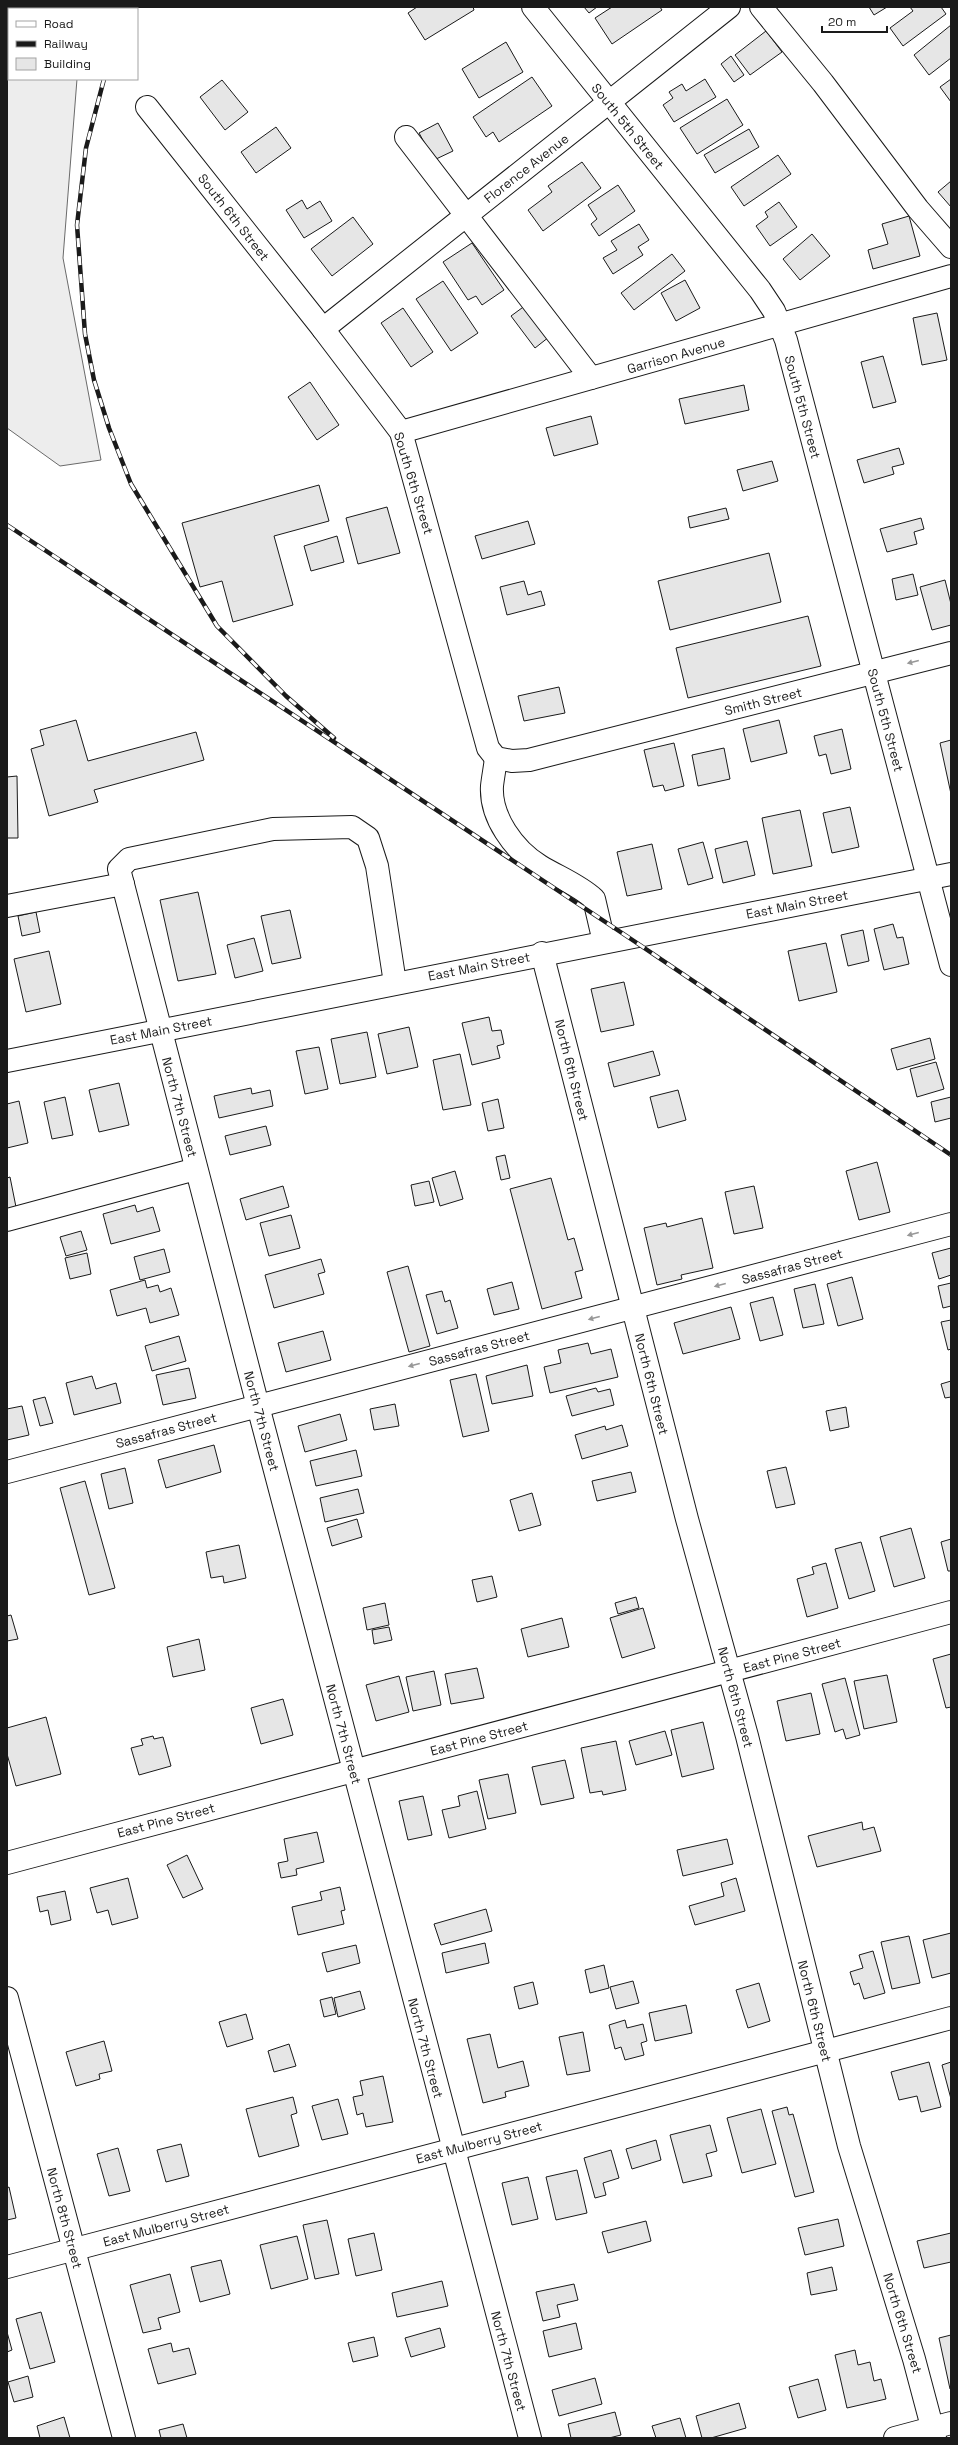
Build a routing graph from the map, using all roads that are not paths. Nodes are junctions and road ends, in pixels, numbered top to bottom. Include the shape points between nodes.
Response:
1 (533, 7) edge
2 (729, 7) edge
3 (761, 7) edge
4 (609, 102) junction
5 (147, 107) dead end
6 (406, 137) dead end
7 (467, 214) junction
8 (951, 247) edge
9 (951, 276) edge
10 (780, 326) junction
11 (323, 329) junction
12 (591, 378) junction
13 (401, 432) junction
14 (951, 653) edge
15 (874, 672) junction
16 (496, 758) junction
17 (951, 874) edge
18 (928, 878) junction
19 (123, 884) junction
20 (7, 906) edge
21 (604, 942) junction
22 (542, 954) junction
23 (951, 965) edge
24 (395, 983) junction
25 (160, 1030) junction
26 (7, 1061) edge
27 (196, 1169) junction
28 (7, 1220) edge
29 (951, 1224) edge
30 (633, 1308) junction
31 (258, 1406) junction
32 (7, 1472) edge
33 (951, 1612) edge
34 (729, 1672) junction
35 (354, 1771) junction
36 (7, 1863) edge
37 (7, 1998) edge
38 (951, 2018) edge
39 (825, 2051) junction
40 (453, 2148) junction
41 (73, 2249) junction
42 (7, 2267) edge
43 (940, 2430) edge
44 (124, 2438) edge
45 (530, 2438) edge
46 (895, 2438) edge

1 - 4 main road, South 5th Street
2 - 4 main road, Florence Avenue
3 - 8 main road via 823,83 918,209
4 - 7 main road, Florence Avenue
4 - 10 main road, South 5th Street via 760,290 774,311
5 - 11 main road, South 6th Street
6 - 7 main road
7 - 11 main road, Florence Avenue
7 - 12 main road
9 - 10 main road, Garrison Avenue
10 - 12 main road, Garrison Avenue
10 - 15 main road, South 5th Street
11 - 13 main road, South 6th Street
12 - 13 main road, Garrison Avenue
13 - 16 main road, South 6th Street via 488,748
14 -> 15 main road, Smith Street
15 - 16 main road, Smith Street via 529,760 512,761
15 - 18 main road, South 5th Street
16 - 21 main road via 492,786 494,806 504,828 516,846 538,865 594,899
17 - 18 main road, East Main Street
18 - 21 main road, East Main Street
18 - 23 main road, South 5th Street
19 - 20 main road
19 - 24 main road, North 7th Street via 119,869 129,859 274,829 352,827 368,838 377,866
19 - 25 main road, North 7th Street
21 - 22 main road, East Main Street
22 - 24 main road, East Main Street
22 - 30 main road, North 6th Street
24 - 25 main road, East Main Street
25 - 26 main road, East Main Street
25 - 27 main road, North 7th Street
27 - 28 main road
27 - 31 main road, North 7th Street
29 -> 30 main road, Sassafras Street
30 -> 31 main road, Sassafras Street
30 - 34 main road, North 6th Street
31 - 32 main road, Sassafras Street
31 - 35 main road, North 7th Street
33 - 34 main road, East Pine Street
34 - 35 main road, East Pine Street
34 - 39 main road, North 6th Street
35 - 36 main road, East Pine Street
35 - 40 main road, North 7th Street
37 - 41 main road, North 8th Street
38 - 39 main road, East Mulberry Street
39 - 40 main road, East Mulberry Street
39 - 43 main road, North 6th Street via 849,2146 914,2359
40 - 41 main road, East Mulberry Street
40 - 45 main road, North 7th Street
41 - 42 main road, East Mulberry Street
41 - 44 main road, North 8th Street
43 - 46 main road

